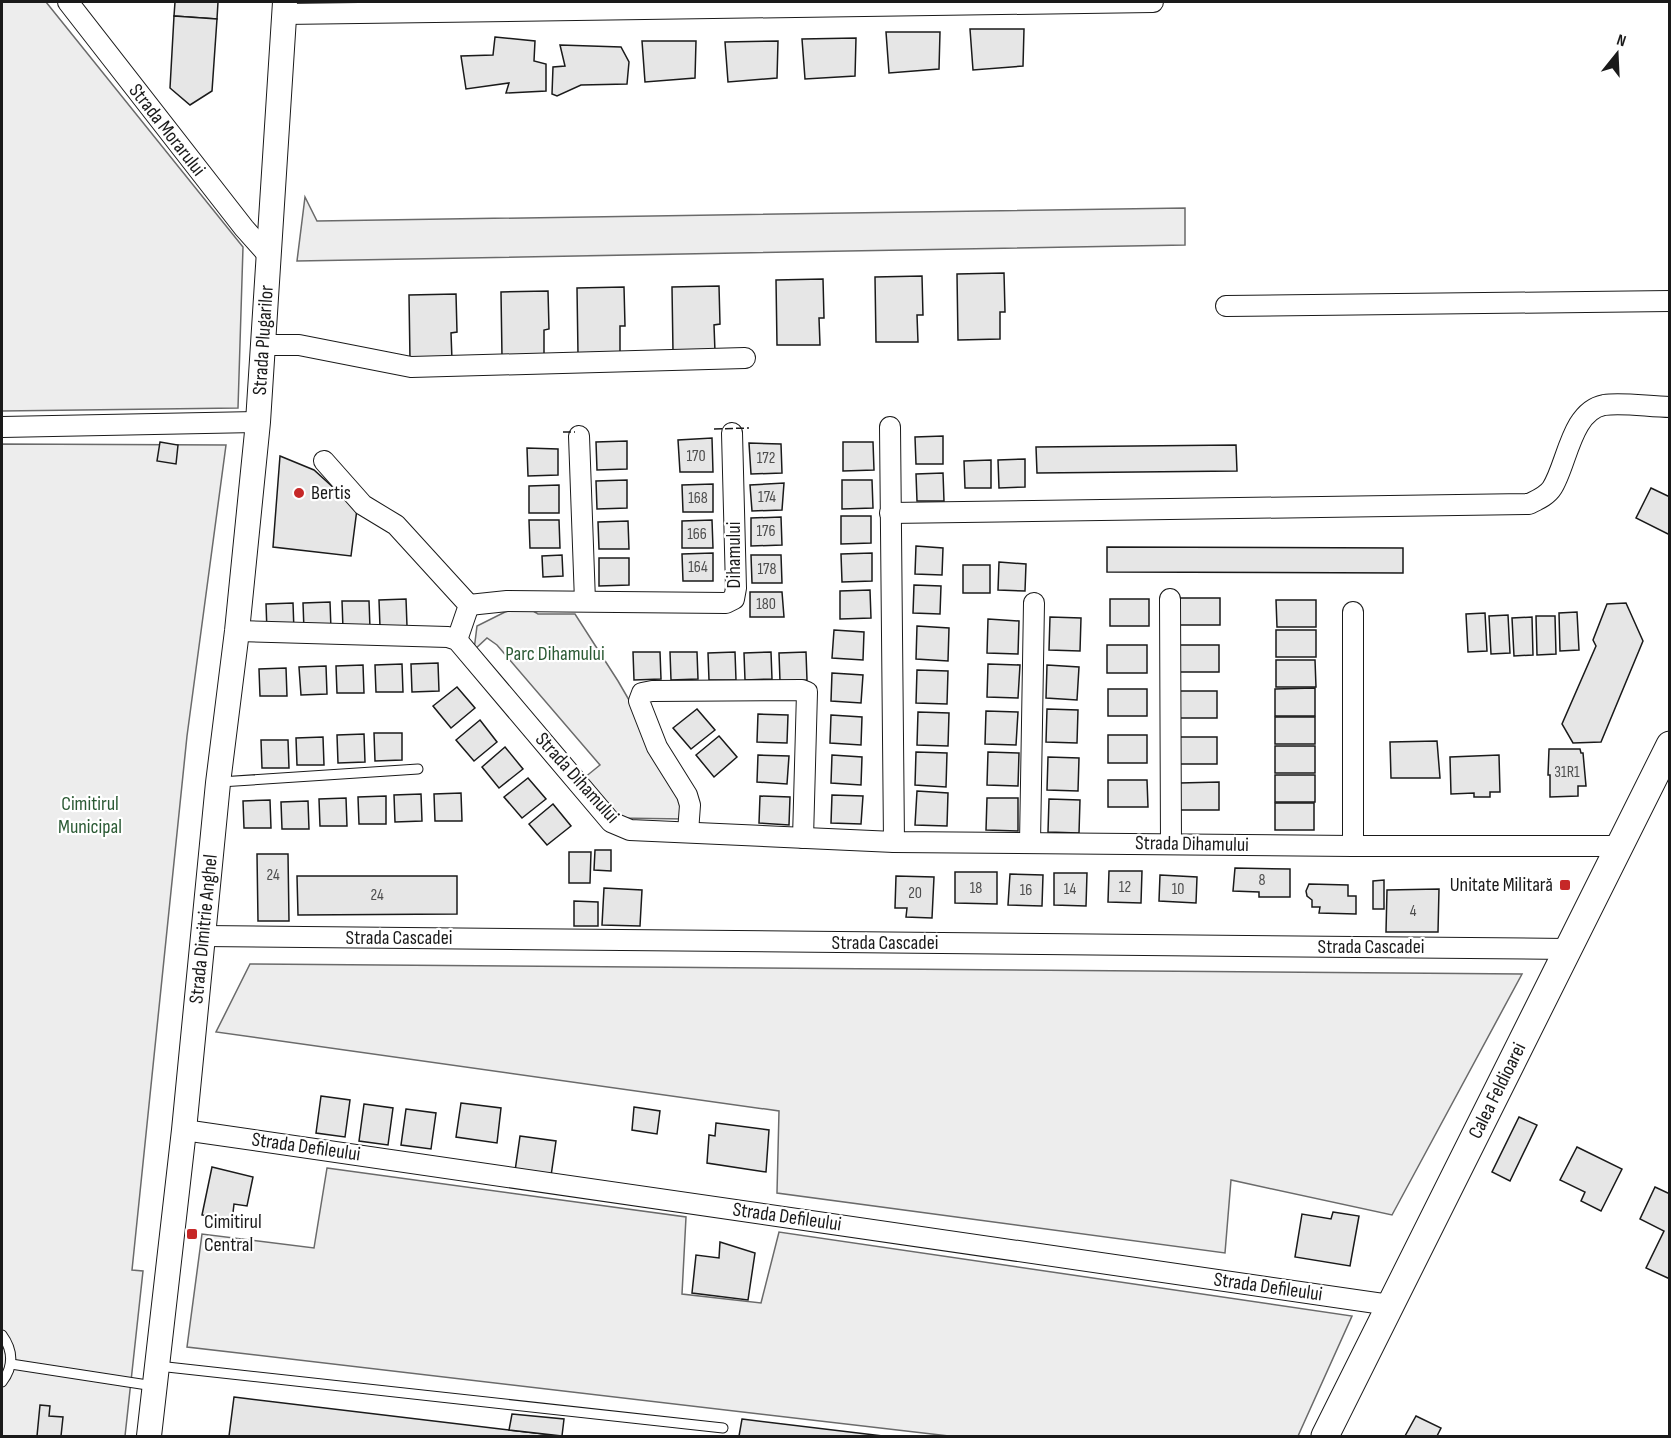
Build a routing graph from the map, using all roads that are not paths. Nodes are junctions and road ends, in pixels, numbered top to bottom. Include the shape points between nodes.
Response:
1 (68, 2) edge
2 (1153, 2) edge
3 (284, 8) edge
4 (269, 256) junction
5 (1670, 301) edge
6 (1227, 306) dead end
7 (263, 345) junction
8 (745, 358) dead end
9 (1670, 407) edge
10 (258, 422) junction
11 (2, 427) edge
12 (890, 427) dead end
13 (732, 433) dead end
14 (579, 436) dead end
15 (324, 461) dead end
16 (890, 513) junction
17 (1170, 599) dead end
18 (585, 601) junction
19 (1034, 603) dead end
20 (469, 605) junction
21 (1353, 612) dead end
22 (237, 631) junction
23 (457, 640) junction
24 (1670, 745) edge
25 (418, 769) dead end
26 (218, 783) junction
27 (688, 832) junction
28 (803, 838) junction
29 (894, 842) junction
30 (1030, 843) junction
31 (1171, 844) junction
32 (1353, 846) junction
33 (1619, 846) junction
34 (203, 936) junction
35 (1567, 949) junction
36 (184, 1130) junction
37 (1389, 1305) junction
38 (2, 1335) edge
39 (11, 1364) junction
40 (155, 1376) junction
41 (2, 1382) edge
42 (723, 1428) dead end
43 (149, 1437) edge
44 (1325, 1437) edge

1 - 4 street, Strada Morarului
2 - 3 street
3 - 4 street, Strada Plugarilor
4 - 7 street, Strada Plugarilor
5 - 6 street
7 - 8 street via 299,345 411,367
7 - 10 street, Strada Plugarilor
9 - 16 street via 1603,405 1589,413 1578,425 1551,489 1529,504
10 - 11 street, Strada Plugarilor
10 - 22 street, Strada Dimitrie Anghel
12 - 16 street
13 - 18 street, Dihamului via 734,599 726,603
14 - 18 street
15 - 20 street via 363,505 396,525
16 - 29 street
17 - 31 street
18 - 20 street, Dihamului
19 - 30 street
20 - 23 street
21 - 32 street
22 - 23 street
22 - 26 street, Strada Dimitrie Anghel
23 - 27 street, Strada Dihamului via 611,822 630,830
24 - 33 main road, Calea Feldioarei
25 - 26 lane
26 - 34 street, Strada Dimitrie Anghel
27 - 28 street, Strada Dihamului
27 - 28 street via 687,795 652,737 639,701 642,693 802,690 807,692
28 - 29 street, Strada Dihamului
29 - 30 street, Strada Dihamului
30 - 31 street, Strada Dihamului
31 - 32 street, Strada Dihamului
32 - 33 street, Strada Dihamului
33 - 35 main road, Calea Feldioarei
34 - 35 street, Strada Cascadei
34 - 36 street, Strada Dimitrie Anghel
35 - 37 main road, Calea Feldioarei
36 - 37 street, Strada Defileului
36 - 40 street, Strada Dimitrie Anghel
37 - 44 main road, Calea Feldioarei
38 - 39 lane via 8,1343
39 - 40 lane
39 - 41 lane
40 - 42 lane
40 - 43 street, Strada Dimitrie Anghel

